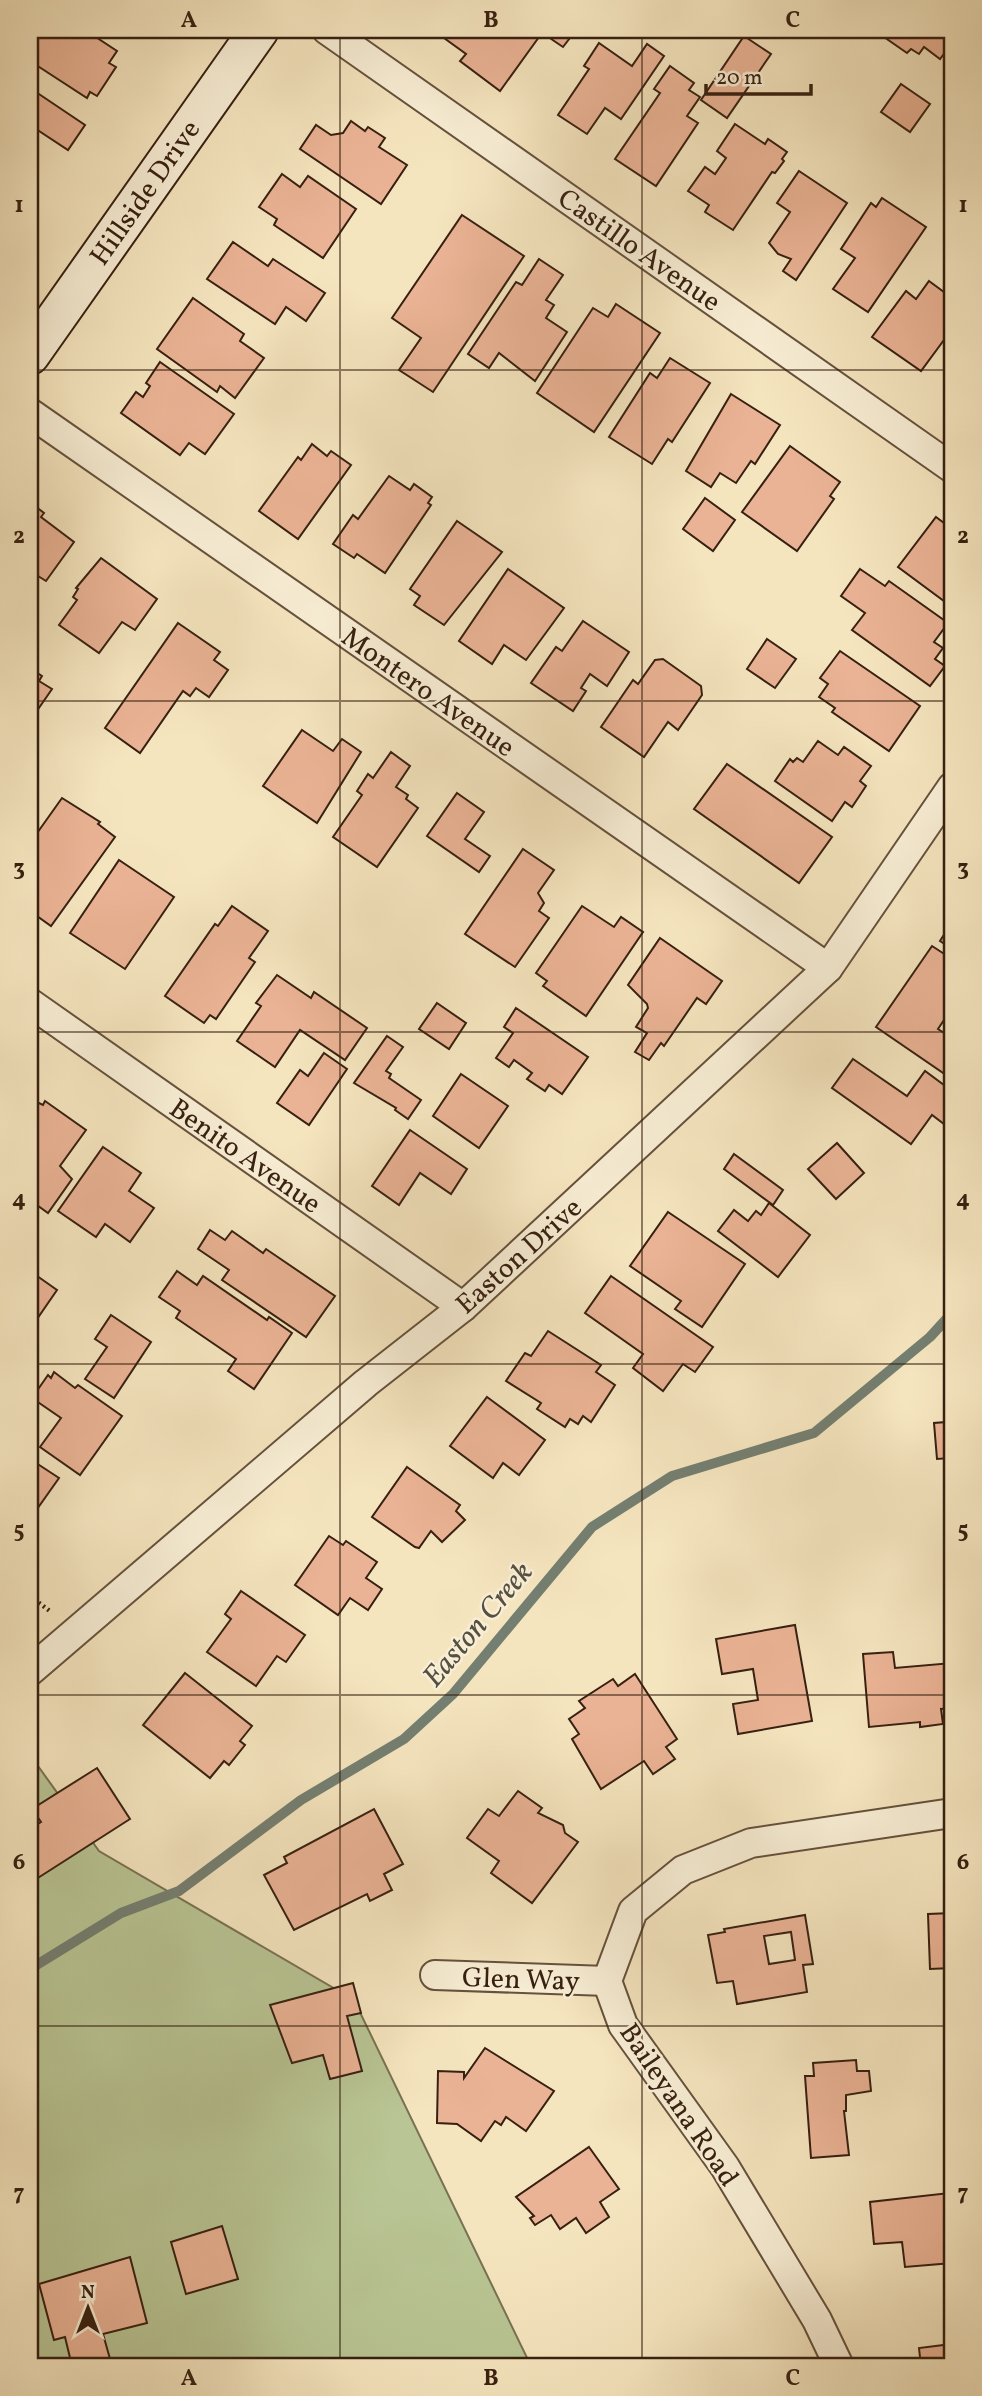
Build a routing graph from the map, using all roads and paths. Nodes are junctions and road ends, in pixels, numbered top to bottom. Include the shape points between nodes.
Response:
1 (258, 30) edge
2 (327, 30) edge
3 (30, 355) edge
4 (30, 413) edge
5 (952, 468) edge
6 (952, 787) edge
7 (828, 968) junction
8 (30, 1003) edge
9 (463, 1307) junction
10 (30, 1671) edge
11 (952, 1813) edge
12 (435, 1975) dead end
13 (607, 1980) junction
14 (839, 2366) edge

1 - 3 main road, Hillside Drive
2 - 5 street, Castillo Avenue
4 - 7 street, Montero Avenue
6 - 7 street, Easton Drive
7 - 9 street, Easton Drive
8 - 9 street, Benito Avenue
9 - 10 street, Easton Drive via 366,1383
11 - 13 street via 751,1843 683,1870 633,1911
12 - 13 street, Glen Way
13 - 14 street, Baileyana Road via 623,2025 725,2167 817,2320

